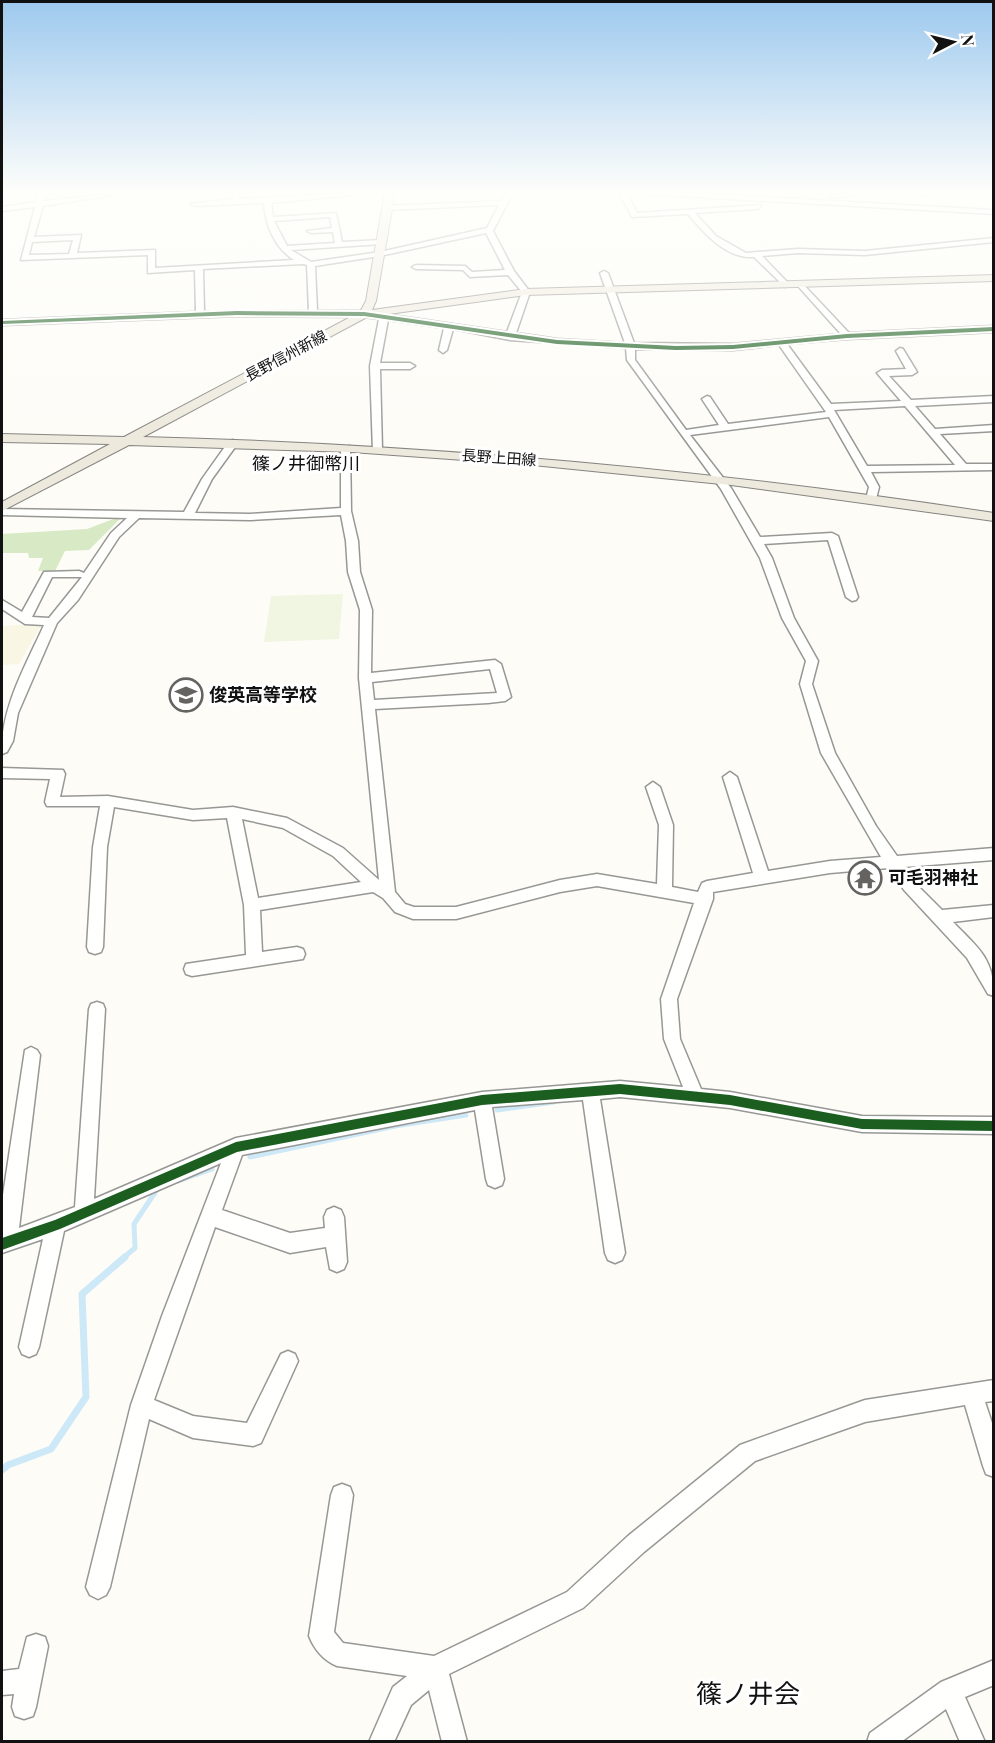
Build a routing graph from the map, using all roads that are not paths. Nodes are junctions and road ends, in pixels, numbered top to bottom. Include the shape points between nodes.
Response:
1 (199, 273) edge
2 (311, 273) edge
3 (376, 273) edge
4 (469, 273) edge
5 (492, 273) edge
6 (511, 273) edge
7 (604, 273) dead end
8 (774, 273) edge
9 (993, 278) edge
10 (801, 284) junction
11 (785, 285) junction
12 (610, 289) junction
13 (526, 292) junction
14 (313, 312) junction
15 (200, 314) junction
16 (364, 314) junction
17 (384, 317) junction
18 (2, 323) edge
19 (449, 327) junction
20 (993, 329) edge
21 (847, 336) junction
22 (510, 337) junction
23 (781, 342) junction
24 (630, 345) junction
25 (442, 350) dead end
26 (900, 351) dead end
27 (375, 366) junction
28 (410, 366) dead end
29 (707, 399) dead end
30 (993, 399) edge
31 (908, 403) junction
32 (829, 411) junction
33 (724, 426) junction
34 (993, 428) edge
35 (932, 432) junction
36 (683, 433) junction
37 (2, 438) edge
38 (129, 440) junction
39 (233, 443) junction
40 (346, 448) junction
41 (377, 450) junction
42 (963, 467) junction
43 (993, 467) edge
44 (863, 469) junction
45 (720, 480) junction
46 (871, 499) junction
47 (2, 507) edge
48 (346, 511) junction
49 (2, 512) edge
50 (137, 514) junction
51 (187, 517) junction
52 (993, 517) edge
53 (758, 541) junction
54 (80, 574) dead end
55 (852, 597) dead end
56 (2, 604) edge
57 (25, 618) junction
58 (52, 622) junction
59 (365, 678) junction
60 (368, 705) junction
61 (3, 744) edge
62 (2, 773) edge
63 (730, 777) dead end
64 (653, 787) dead end
65 (108, 801) junction
66 (233, 812) junction
67 (993, 854) edge
68 (891, 861) junction
69 (762, 877) junction
70 (381, 890) junction
71 (664, 893) junction
72 (705, 899) junction
73 (252, 905) junction
74 (993, 911) edge
75 (939, 917) junction
76 (95, 946) dead end
77 (297, 954) dead end
78 (254, 960) junction
79 (192, 969) dead end
80 (993, 989) edge
81 (97, 1009) dead end
82 (31, 1056) dead end
83 (590, 1091) junction
84 (695, 1096) junction
85 (482, 1100) junction
86 (993, 1126) edge
87 (236, 1147) junction
88 (495, 1179) dead end
89 (84, 1211) junction
90 (210, 1216) junction
91 (56, 1225) junction
92 (5, 1243) edge
93 (615, 1253) dead end
94 (337, 1262) dead end
95 (29, 1347) dead end
96 (288, 1361) dead end
97 (982, 1392) edge
98 (142, 1405) junction
99 (993, 1466) edge
100 (342, 1495) dead end
101 (98, 1587) dead end
102 (36, 1646) dead end
103 (435, 1668) junction
104 (993, 1672) edge
105 (29, 1680) junction
106 (2, 1683) edge
107 (950, 1691) junction
108 (24, 1707) dead end
109 (381, 1742) edge
110 (455, 1742) edge
111 (879, 1742) edge
112 (973, 1742) edge

1 - 15 street
2 - 14 street
3 - 16 main road
4 - 5 street
6 - 13 street
7 - 12 street
8 - 11 street
9 - 10 main road
10 - 11 main road
10 - 21 street
11 - 12 main road
12 - 13 main road
12 - 24 street
13 - 16 main road
13 - 22 street
14 - 15 street
14 - 16 street
15 - 18 street
16 - 17 street
16 - 38 main road, 長野信州新線
17 - 19 street
17 - 27 street
19 - 22 street
19 - 25 street
20 - 21 street
21 - 23 street
22 - 24 street
23 - 24 street via 733,347
23 - 32 street
24 - 36 street via 631,360
26 - 31 street via 912,372 882,373
27 - 28 street
27 - 41 street
29 - 33 street
30 - 31 street
31 - 32 street
31 - 35 street
32 - 33 street
32 - 44 street
33 - 36 street
34 - 35 street
35 - 42 street
36 - 45 street
37 - 38 main road, 長野上田線
38 - 39 main road, 長野上田線
38 - 47 main road, 長野信州新線
39 - 40 main road, 長野上田線
39 - 51 street via 207,479
40 - 41 main road, 長野上田線
40 - 48 street
41 - 45 main road, 長野上田線
42 - 43 street
42 - 44 street
44 - 46 street via 874,488
45 - 46 main road, 長野上田線
45 - 53 street
46 - 52 main road, 長野上田線
48 - 51 street
48 - 59 street via 354,572 366,610
49 - 50 street
50 - 51 street
50 - 58 street via 115,535 74,597
53 - 55 street via 832,536
53 - 68 street via 788,618 812,661 806,684 828,753
54 - 57 street via 48,574
56 - 57 street
57 - 58 street
58 - 61 street via 11,713
59 - 60 street
59 - 60 street via 495,664 505,697
60 - 70 street
62 - 65 street via 58,774 52,802
63 - 69 street
64 - 71 street via 666,825
65 - 66 street via 193,815
65 - 76 street via 100,847
66 - 70 street via 295,826 338,852
66 - 73 street
67 - 68 street
68 - 69 street
68 - 75 street
69 - 72 street via 707,887
70 - 71 street via 400,908 413,913 456,913 597,880
70 - 73 street
71 - 72 street
72 - 84 street via 669,999 672,1039
73 - 78 street
74 - 75 street
75 - 80 street via 973,953
77 - 78 street
78 - 79 street
81 - 89 street
82 - 92 street
83 - 84 street via 620,1089
83 - 85 street
83 - 93 street
84 - 86 street via 862,1124
85 - 87 street
85 - 88 street
87 - 89 street
87 - 90 street
89 - 91 street
90 - 94 street via 290,1243 334,1227
90 - 98 street
91 - 92 street
91 - 95 street
96 - 98 street via 253,1434 193,1426
97 - 99 street
97 - 103 street via 865,1411 748,1454 636,1544 575,1600
98 - 101 street
100 - 103 street via 321,1636 337,1654
102 - 105 street
103 - 109 street via 402,1696
103 - 110 street
104 - 107 street
105 - 106 street
105 - 108 street
107 - 111 street
107 - 112 street

